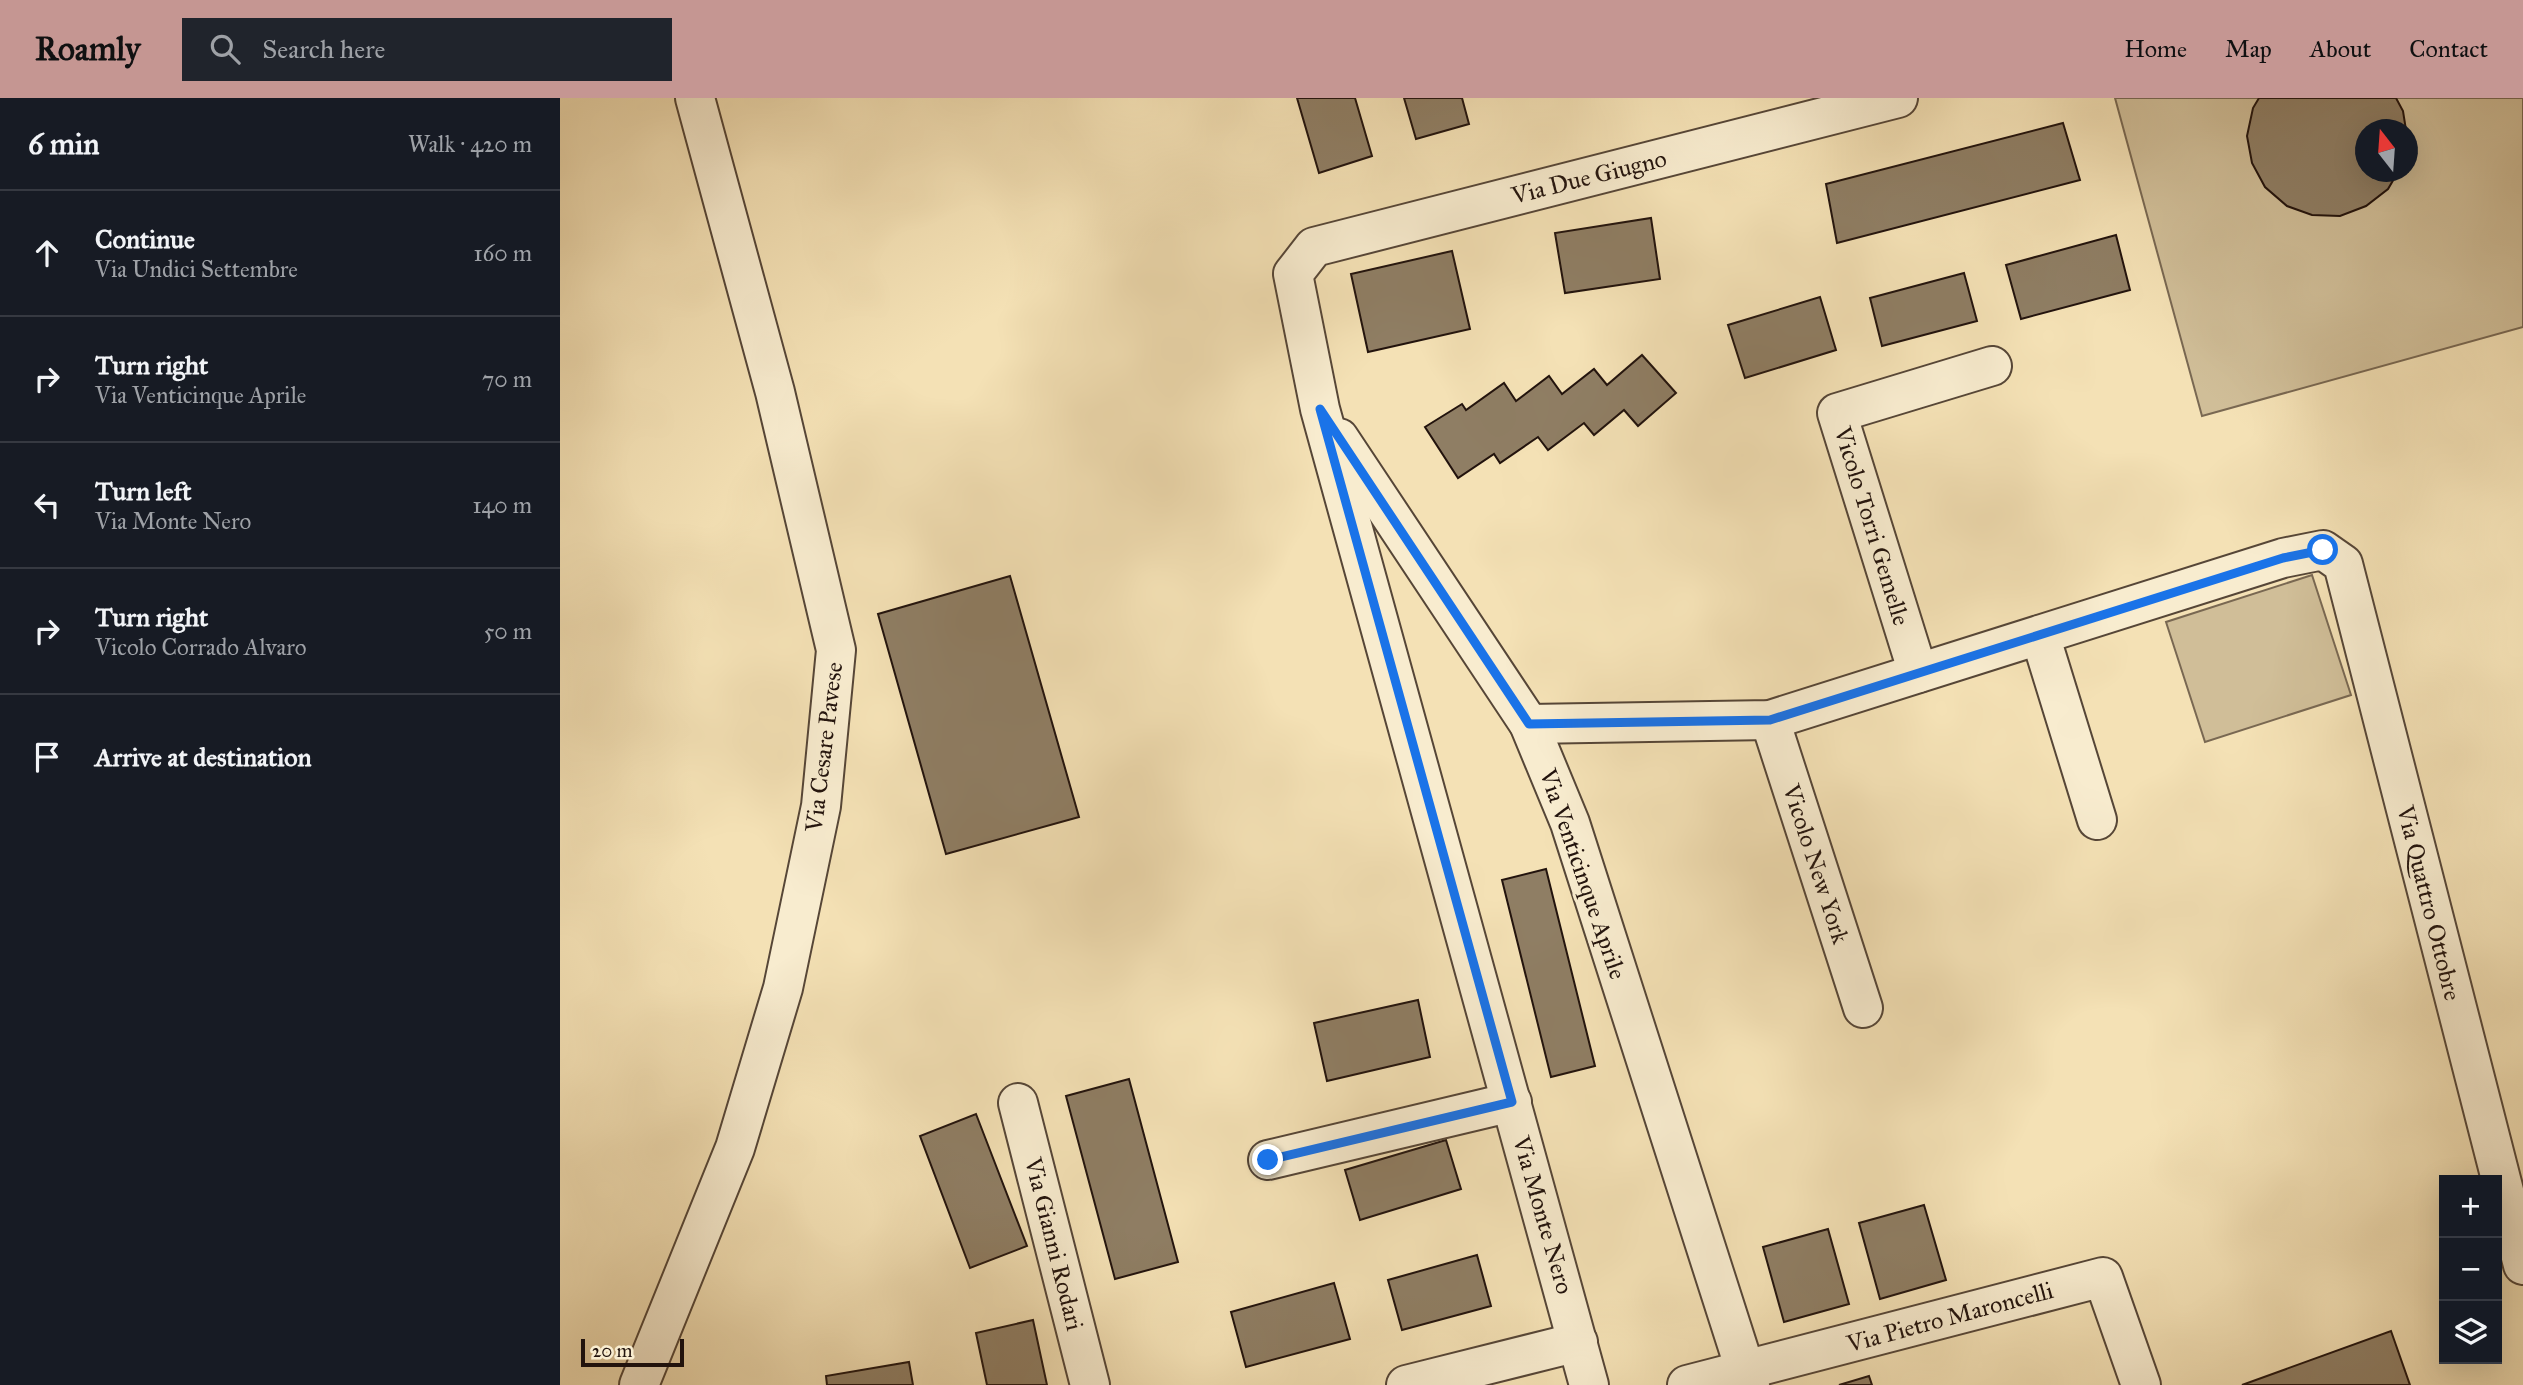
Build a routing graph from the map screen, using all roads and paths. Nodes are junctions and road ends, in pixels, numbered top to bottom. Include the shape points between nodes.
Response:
1 (695, 98) edge
2 (1898, 98) edge
3 (1293, 274) joint
4 (1992, 366) dead end
5 (1320, 409) junction
6 (2040, 635) junction
7 (1918, 673) junction
8 (1770, 720) junction
9 (1529, 724) junction
10 (2097, 820) dead end
11 (1863, 1008) dead end
12 (1512, 1102) junction
13 (1018, 1104) dead end
14 (1268, 1160) dead end
15 (2523, 1265) edge
16 (1578, 1342) junction
17 (1748, 1377) edge
18 (639, 1385) edge
19 (1090, 1385) edge
20 (1406, 1385) edge
21 (1589, 1385) edge
22 (1687, 1385) edge
23 (2141, 1385) edge

1 - 18 street, Via Cesare Pavese via 775,392 836,650 821,806 783,988 734,1148
2 - 3 street, Via Due Giugno via 1314,247
3 - 5 street, Via Monte Nero
4 - 7 street, Vicolo Torri Gemelle via 1837,413
5 - 9 street, Via Venticinque Aprile
5 - 12 street, Via Monte Nero
6 - 7 street
6 - 10 street
6 - 15 street, Via Quattro Ottobre via 2283,558 2323,550 2343,564
7 - 8 street
8 - 9 street
8 - 11 street, Vicolo New York
9 - 17 street, Via Venticinque Aprile via 1570,823
12 - 14 street
12 - 16 street, Via Monte Nero
13 - 19 street, Via Gianni Rodari
16 - 20 street
16 - 21 street, Via Monte Nero
17 - 22 street, Via Pietro Maroncelli
17 - 23 street, Via Pietro Maroncelli via 2103,1277

